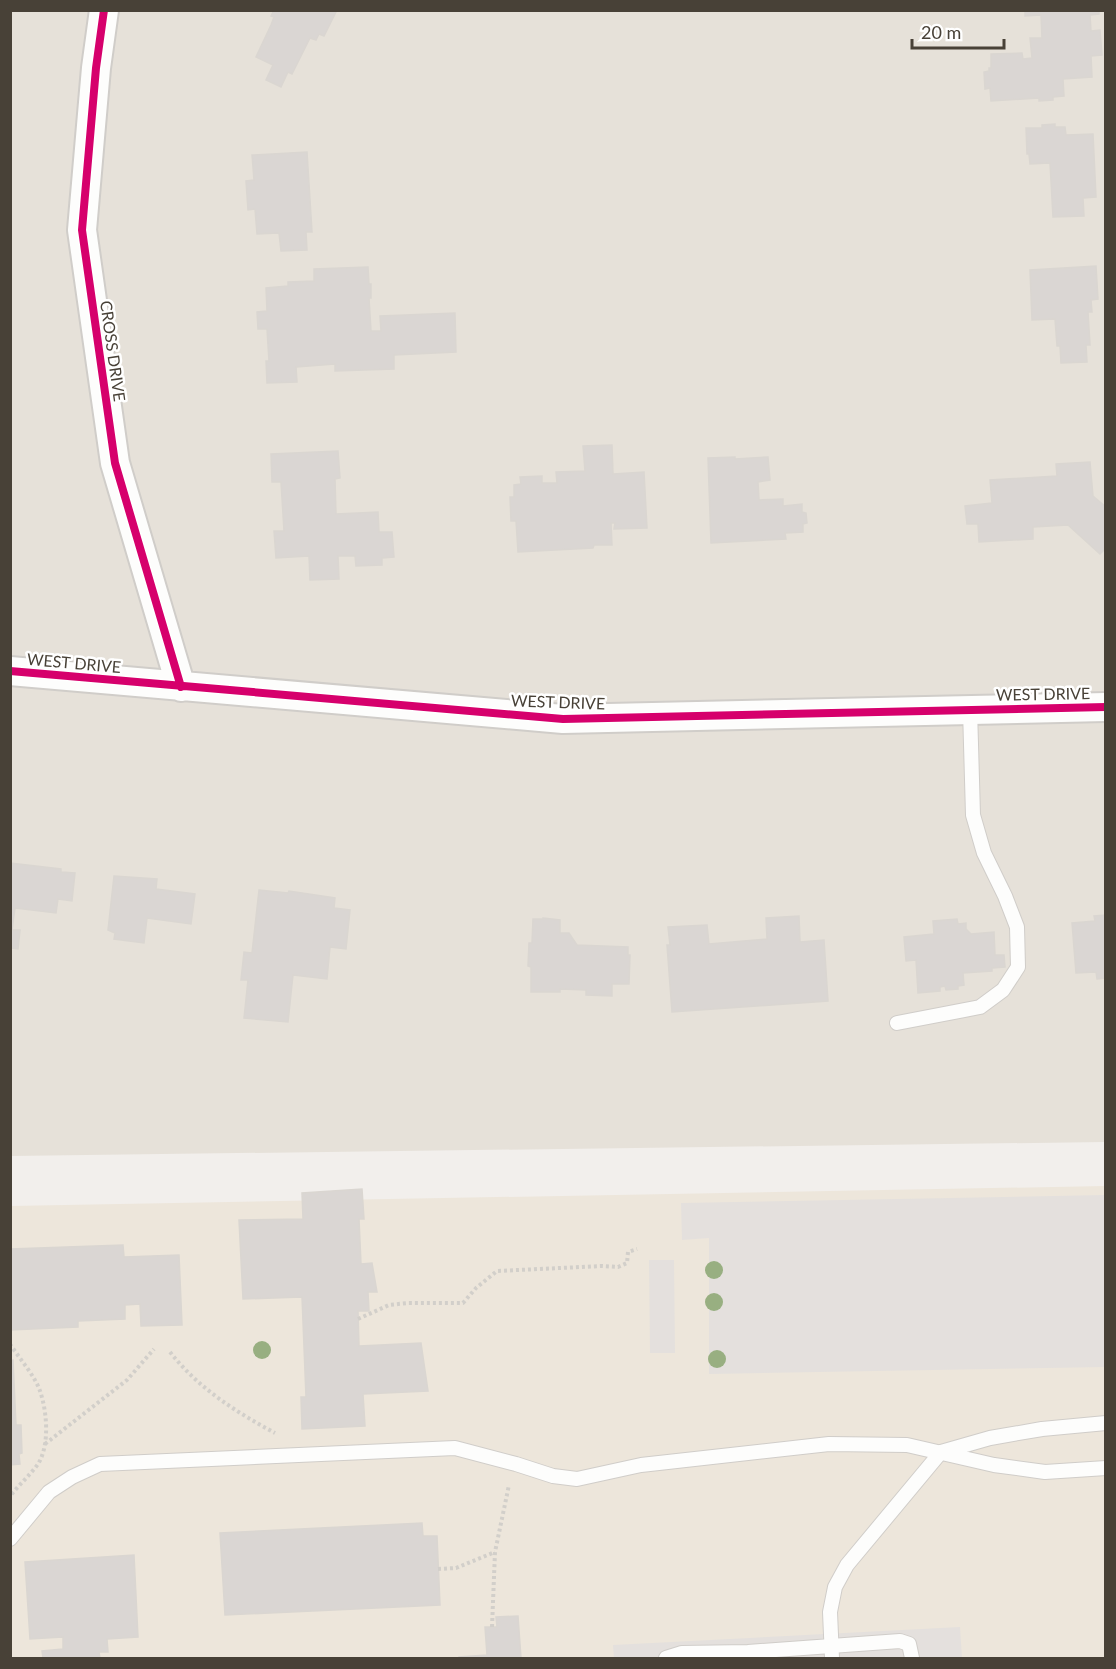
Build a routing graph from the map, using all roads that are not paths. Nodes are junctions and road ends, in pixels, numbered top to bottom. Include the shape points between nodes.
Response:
1 (104, 10) edge
2 (10, 671) edge
3 (181, 687) junction
4 (1106, 707) edge
5 (970, 710) junction
6 (897, 1023) dead end
7 (1106, 1423) edge
8 (941, 1452) junction
9 (1106, 1468) edge
10 (10, 1539) edge
11 (832, 1653) edge
12 (748, 1655) edge
13 (666, 1659) edge
14 (912, 1659) edge

1 - 3 street, CROSS DRIVE via 82,230 115,463
2 - 3 street, WEST DRIVE
3 - 5 street, WEST DRIVE via 563,719
4 - 5 street, WEST DRIVE
5 - 6 lane via 974,815 984,853 1017,927 1018,967 1003,990 980,1007
7 - 8 lane via 990,1438
8 - 9 lane via 1045,1472
8 - 10 lane via 907,1445 829,1444 640,1465 577,1479 553,1476 455,1448 100,1464 49,1492
8 - 11 lane via 847,1565 835,1587 830,1612
11 - 12 lane
11 - 14 lane via 900,1641 909,1644
12 - 13 lane via 682,1653

